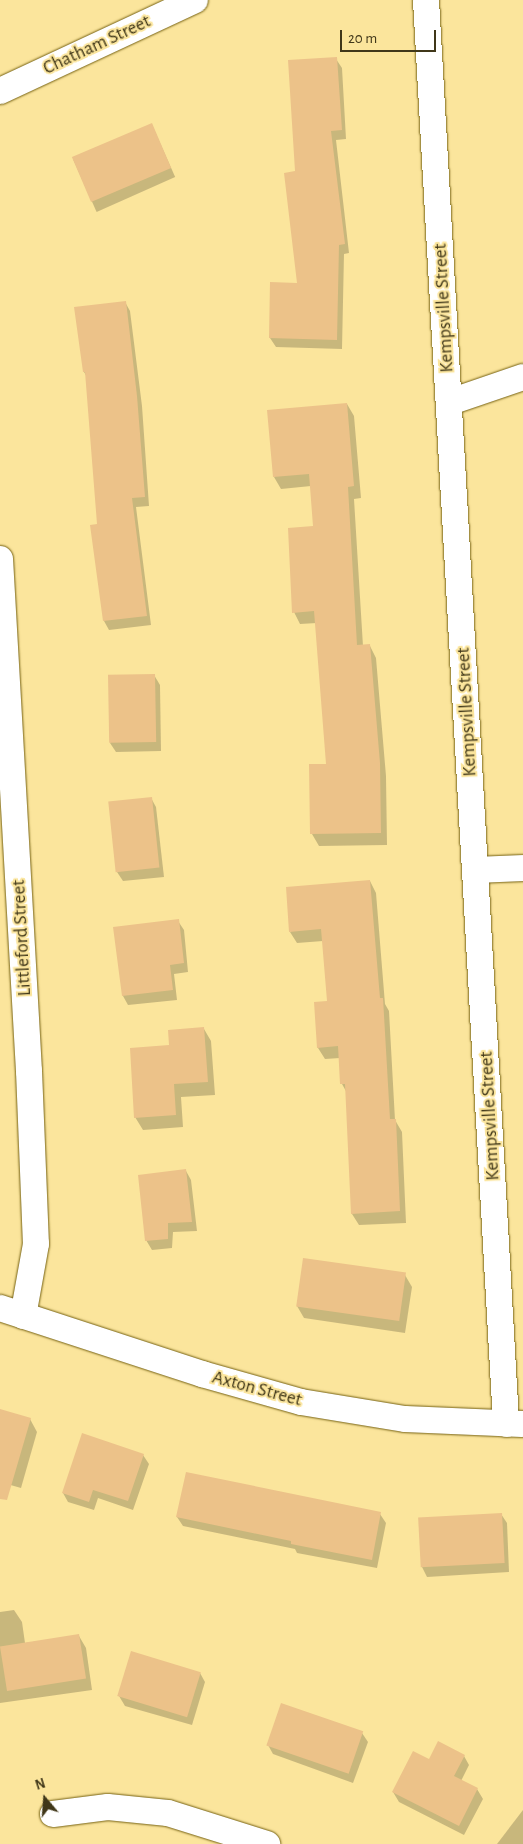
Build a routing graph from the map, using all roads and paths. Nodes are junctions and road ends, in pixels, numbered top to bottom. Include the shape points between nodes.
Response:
1 (195, 0) edge
2 (426, 0) edge
3 (0, 91) edge
4 (523, 377) edge
5 (450, 402) junction
6 (0, 558) edge
7 (523, 868) edge
8 (476, 870) junction
9 (12, 1312) edge
10 (515, 1424) edge
11 (53, 1814) dead end
12 (267, 1844) edge

1 - 3 street, Chatham Street
2 - 5 street, Kempsville Street
4 - 5 street
5 - 8 street, Kempsville Street
6 - 9 street, Littleford Street via 29,1061 36,1244
7 - 8 street
8 - 10 street, Kempsville Street
9 - 10 street, Axton Street via 202,1374 300,1402 405,1419
11 - 12 street via 108,1807 168,1813

